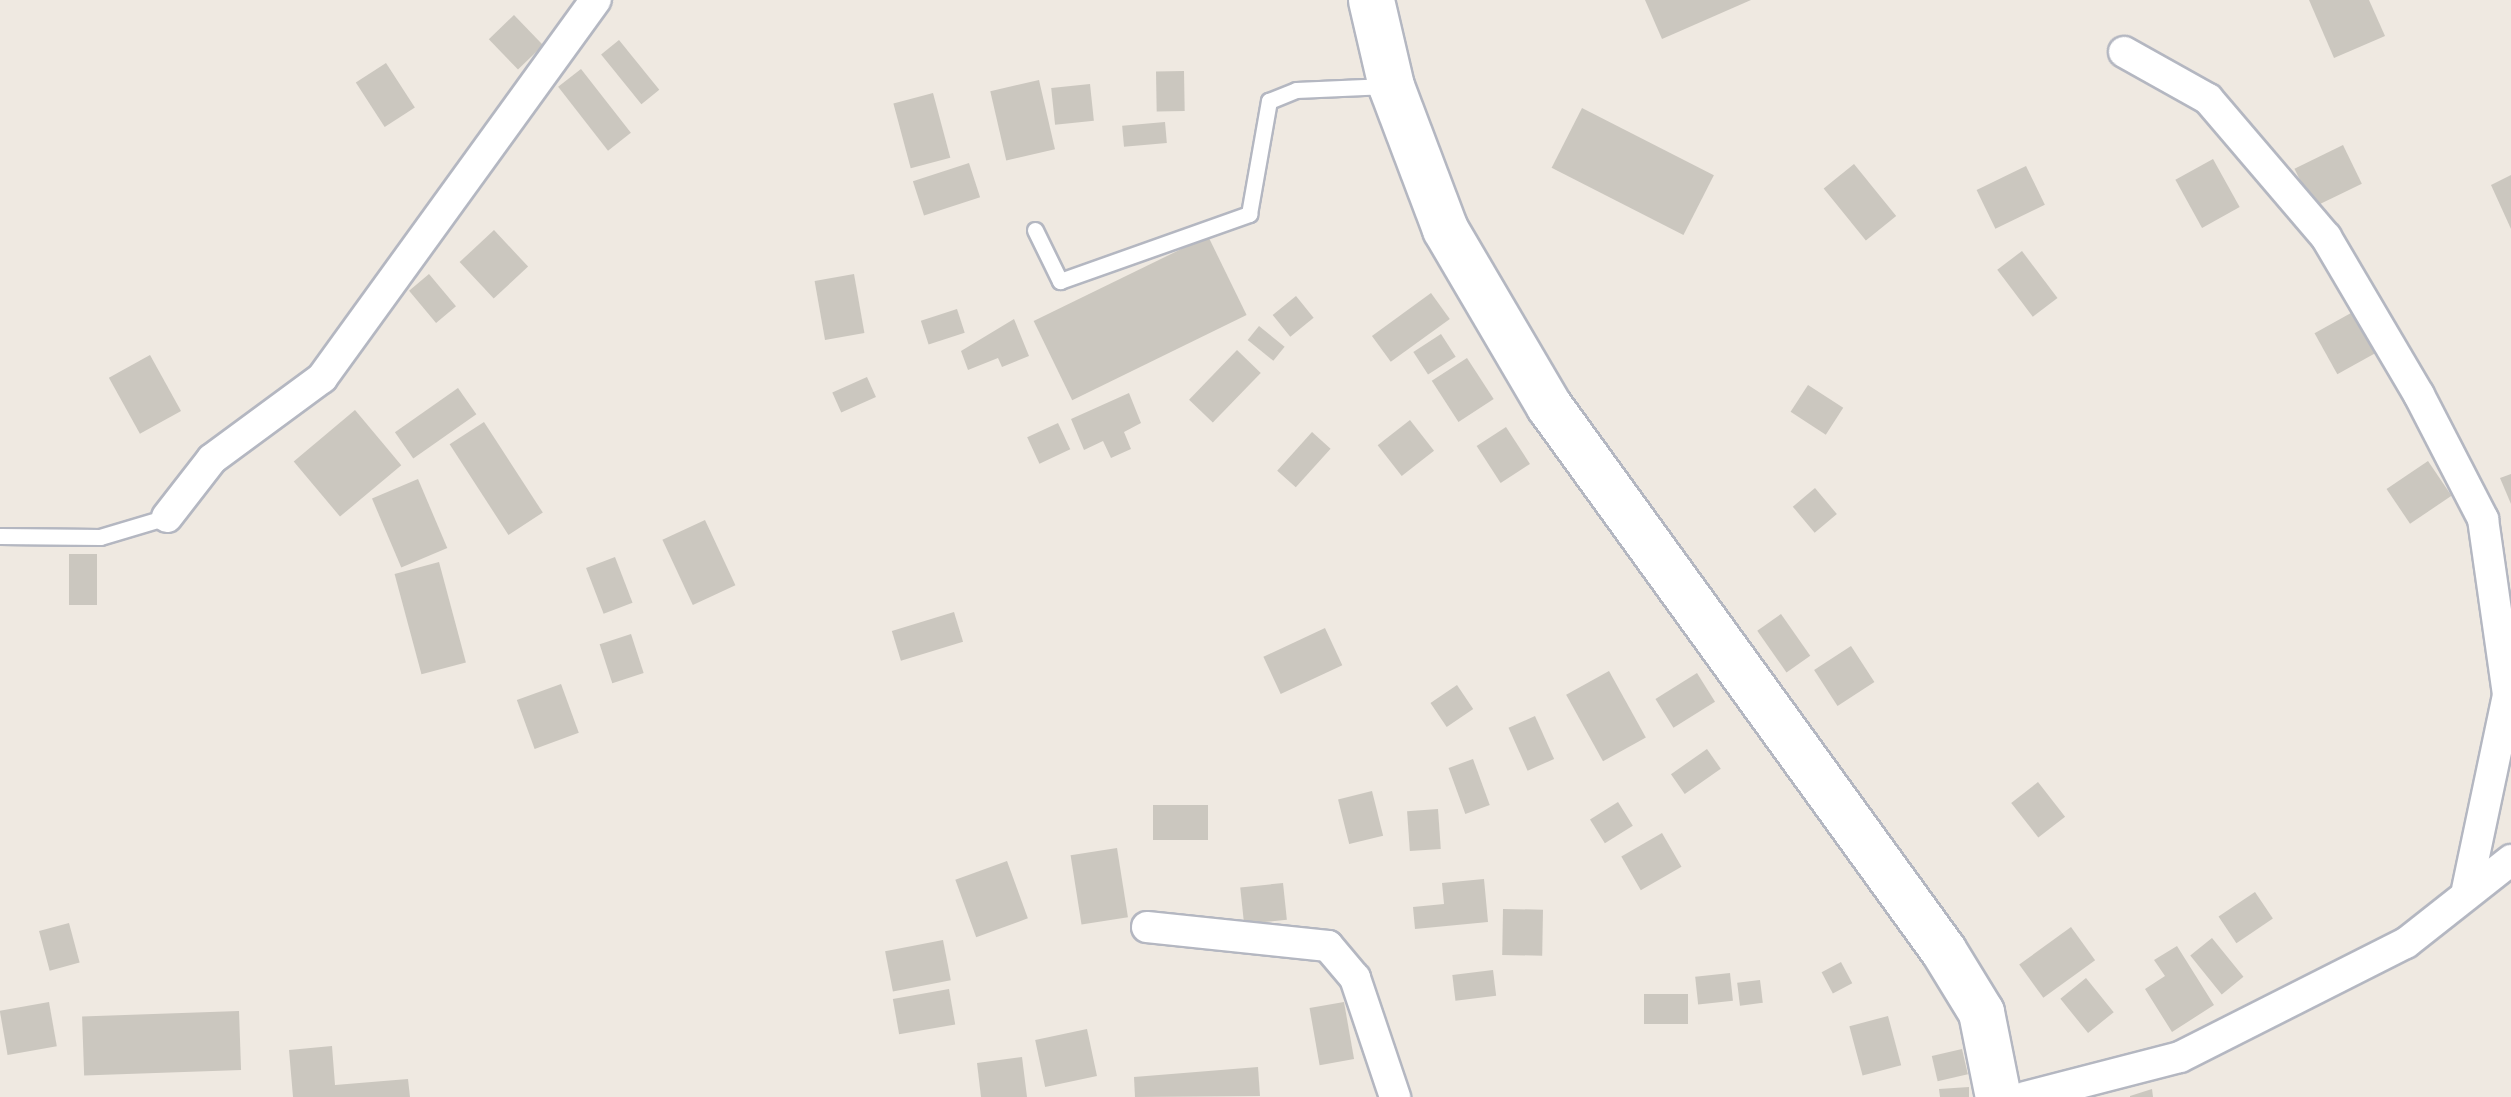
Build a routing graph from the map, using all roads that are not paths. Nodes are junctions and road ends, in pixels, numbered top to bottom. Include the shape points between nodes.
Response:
1 (596, 0) edge
2 (1371, 0) edge
3 (2124, 52) dead end
4 (1390, 86) junction
5 (1035, 230) dead end
6 (166, 517) joint
7 (0, 536) edge
8 (2511, 860) edge
9 (2466, 889) junction
10 (1147, 927) dead end
11 (1395, 1097) edge
12 (1998, 1097) edge
13 (2025, 1097) edge

1 - 6 street via 322,378 212,459
2 - 4 main road
3 - 9 street via 2208,99 2326,237 2420,395 2482,519 2508,694
4 - 5 lane via 1296,90 1270,101 1248,214 1060,281
4 - 12 main road via 1445,229 1550,406 1875,849 1981,1012
6 - 7 lane via 100,537
8 - 9 street
9 - 13 street via 2406,943 2180,1057
10 - 11 street via 1328,946 1356,978

